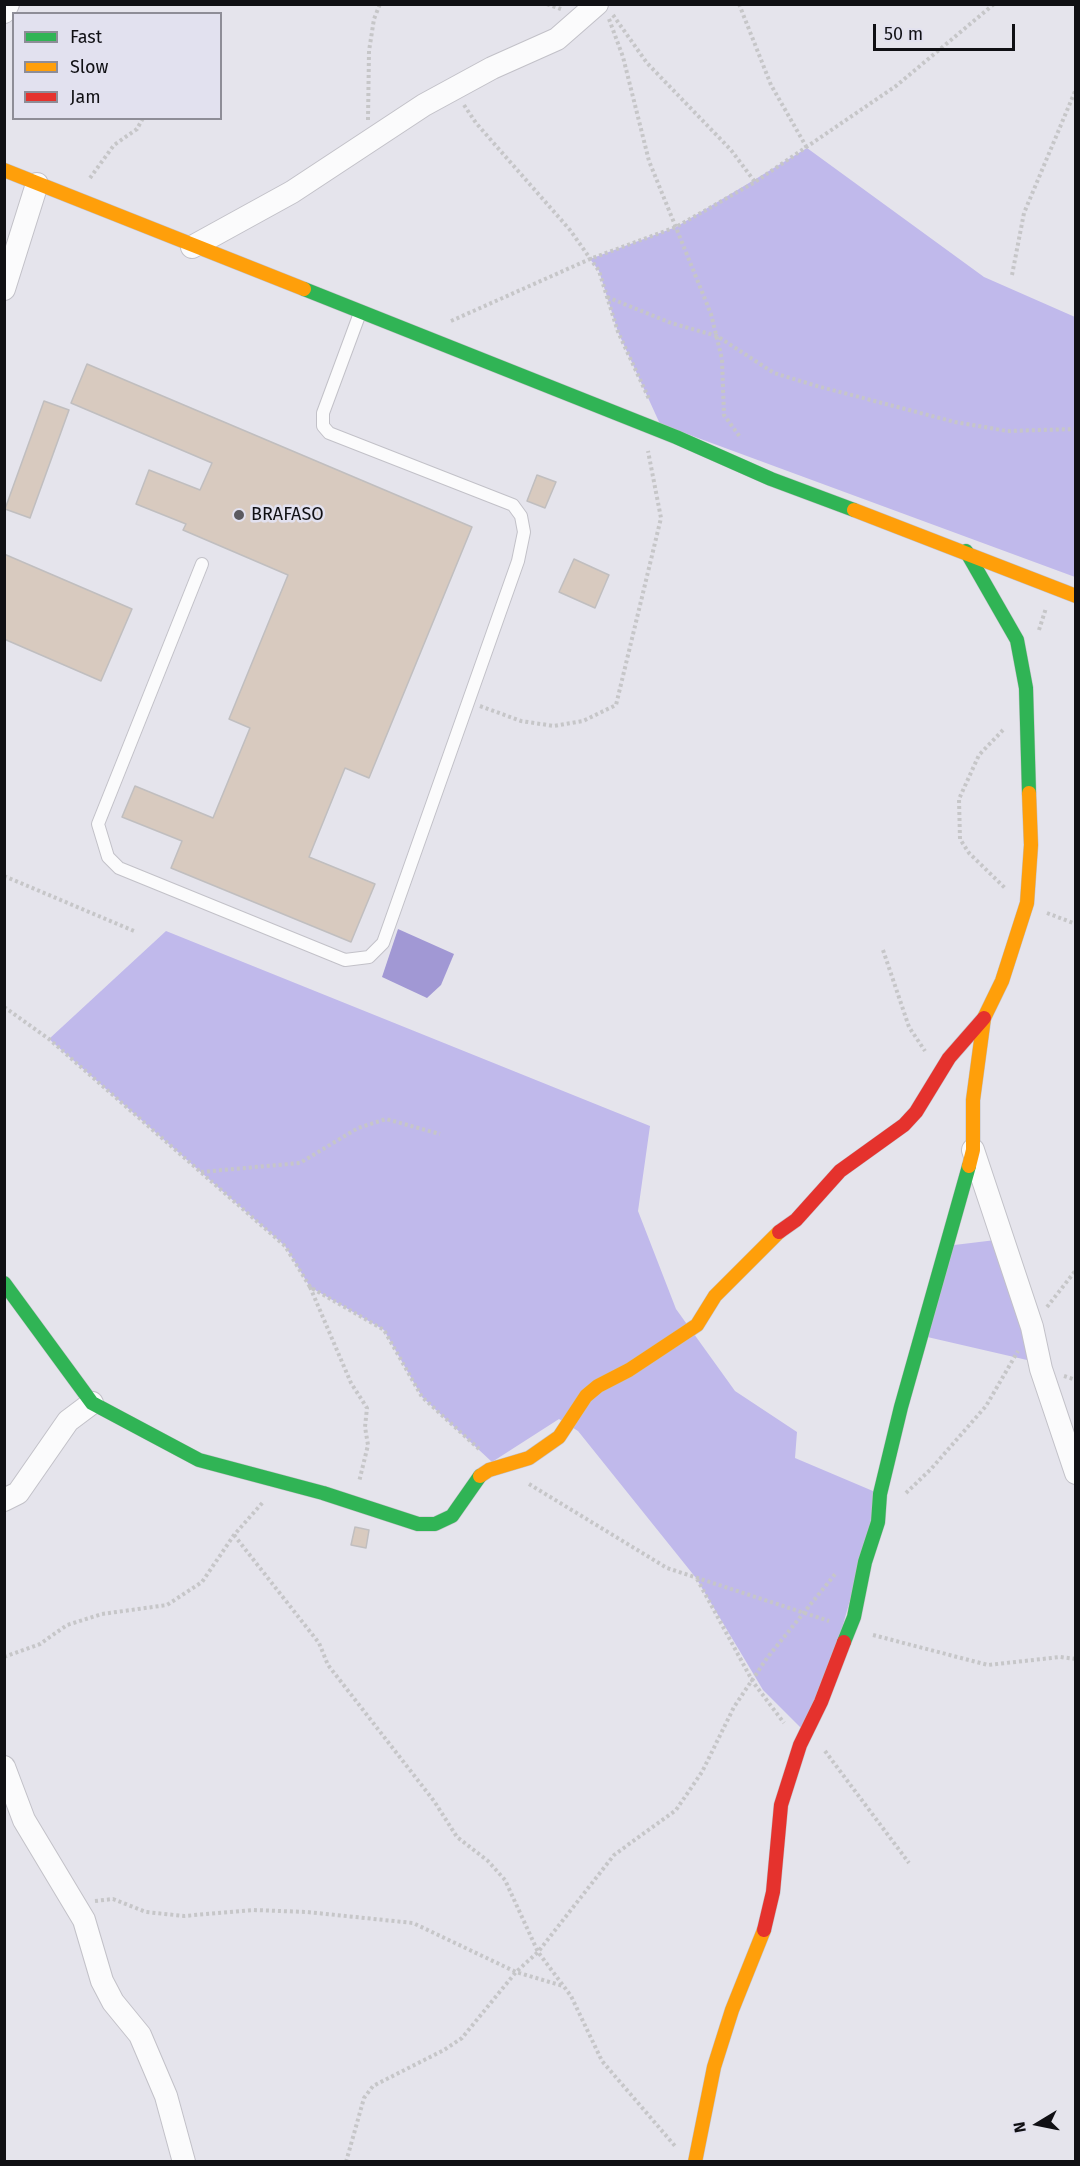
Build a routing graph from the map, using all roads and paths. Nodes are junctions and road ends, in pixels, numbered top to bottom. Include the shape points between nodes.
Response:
1 (8, 4) edge
2 (380, 4) edge
3 (739, 4) edge
4 (994, 4) edge
5 (606, 11) edge
6 (4, 12) edge
7 (453, 89) junction
8 (1076, 89) edge
9 (142, 120) edge
10 (367, 145) junction
11 (807, 148) junction
12 (4, 170) edge
13 (755, 182) junction
14 (37, 184) junction
15 (74, 199) junction
16 (676, 227) junction
17 (192, 247) junction
18 (590, 259) junction
19 (1012, 275) dead end
20 (4, 289) edge
21 (607, 297) junction
22 (360, 313) junction
23 (444, 324) dead end
24 (717, 336) junction
25 (651, 404) dead end
26 (643, 425) junction
27 (1076, 429) edge
28 (744, 442) dead end
29 (966, 551) junction
30 (202, 564) dead end
31 (1076, 596) edge
32 (469, 701) junction
33 (1027, 705) junction
34 (4, 876) edge
35 (1027, 903) junction
36 (1076, 924) edge
37 (134, 931) dead end
38 (4, 1007) edge
39 (984, 1018) junction
40 (440, 1134) dead end
41 (973, 1150) junction
42 (201, 1173) junction
43 (1076, 1270) edge
44 (4, 1283) edge
45 (310, 1287) junction
46 (1032, 1327) junction
47 (92, 1403) junction
48 (498, 1465) junction
49 (1076, 1473) edge
50 (281, 1481) junction
51 (528, 1483) dead end
52 (900, 1498) dead end
53 (4, 1500) edge
54 (354, 1505) junction
55 (234, 1535) junction
56 (843, 1564) dead end
57 (696, 1578) junction
58 (804, 1613) junction
59 (850, 1629) junction
60 (4, 1657) edge
61 (1076, 1659) edge
62 (753, 1682) junction
63 (808, 1728) junction
64 (800, 1745) junction
65 (4, 1767) edge
66 (909, 1863) dead end
67 (74, 1905) junction
68 (538, 1952) junction
69 (516, 1972) junction
70 (563, 1986) junction
71 (680, 2152) dead end
72 (184, 2162) edge
73 (346, 2162) edge
74 (695, 2162) edge

1 - 6 street
2 - 10 path via 369,51
3 - 11 path via 771,85
4 - 11 path via 896,86
5 - 7 street
5 - 13 path via 647,63 731,150
5 - 16 path via 623,57 649,162
7 - 10 street
7 - 18 path via 476,123 570,230
8 - 19 path via 1024,213
9 - 15 path via 137,129 114,145
10 - 17 street
11 - 13 path
12 - 14 street
13 - 16 path
14 - 15 street
14 - 20 street
15 - 17 street
16 - 18 path
16 - 24 path
17 - 22 street
18 - 21 path via 599,271
18 - 23 path
21 - 24 path via 671,323
21 - 25 path via 618,332
22 - 26 street
22 - 32 lane via 323,413 323,426 329,433 513,505 521,516 524,532 519,561
24 - 27 path via 774,373 955,422 1007,431
24 - 28 path via 724,415
26 - 29 street via 771,479
26 - 32 path via 661,518 616,705 583,721 554,726 521,721
29 - 31 street
29 - 33 street via 1017,640
30 - 32 lane via 98,824 108,857 119,868 345,960 369,957 382,943
33 - 35 street via 1031,845
33 - 35 path via 979,755 958,799 960,839 969,853 995,881
34 - 37 path
35 - 36 path
35 - 39 street via 1002,981
38 - 42 path via 49,1039
39 - 41 street via 974,1100
39 - 48 street via 949,1058 904,1125 840,1171 796,1220 758,1250 715,1296 698,1325 598,1386 586,1396 559,1437 543,1450 529,1458
40 - 42 path via 386,1119 358,1128 300,1163
41 - 46 street
41 - 59 street via 901,1407 880,1494 878,1522
42 - 45 path via 285,1246
43 - 46 path
44 - 47 street
45 - 48 path via 384,1330 422,1398
45 - 54 path via 351,1383 367,1408 368,1445
46 - 49 street via 1041,1369
46 - 52 path via 986,1406
47 - 50 street via 200,1460
47 - 53 street via 68,1421 18,1492
48 - 54 street via 479,1477 452,1516 435,1524 418,1524
50 - 54 street
50 - 55 path
51 - 57 path via 667,1568
55 - 60 path via 202,1582 167,1605 102,1614 67,1625 40,1644
55 - 68 path via 319,1643 328,1665 434,1801 457,1837 505,1880
56 - 58 path
57 - 58 path
57 - 62 path
58 - 59 path
58 - 62 path via 767,1658
59 - 61 path via 988,1665 1060,1657
59 - 63 street
62 - 64 path
62 - 68 path via 734,1707 702,1772 676,1810 614,1855
63 - 64 street
63 - 66 path
64 - 74 street via 781,1805 766,1925 714,2067
65 - 67 street via 24,1820
67 - 69 path via 113,1899 146,1912 184,1916 253,1910 412,1923
67 - 72 street via 84,1920 102,1981 120,2013 140,2035 162,2085
68 - 69 path
68 - 70 path
69 - 70 path
69 - 73 path via 462,2037 373,2086 364,2098
70 - 71 path via 602,2061

